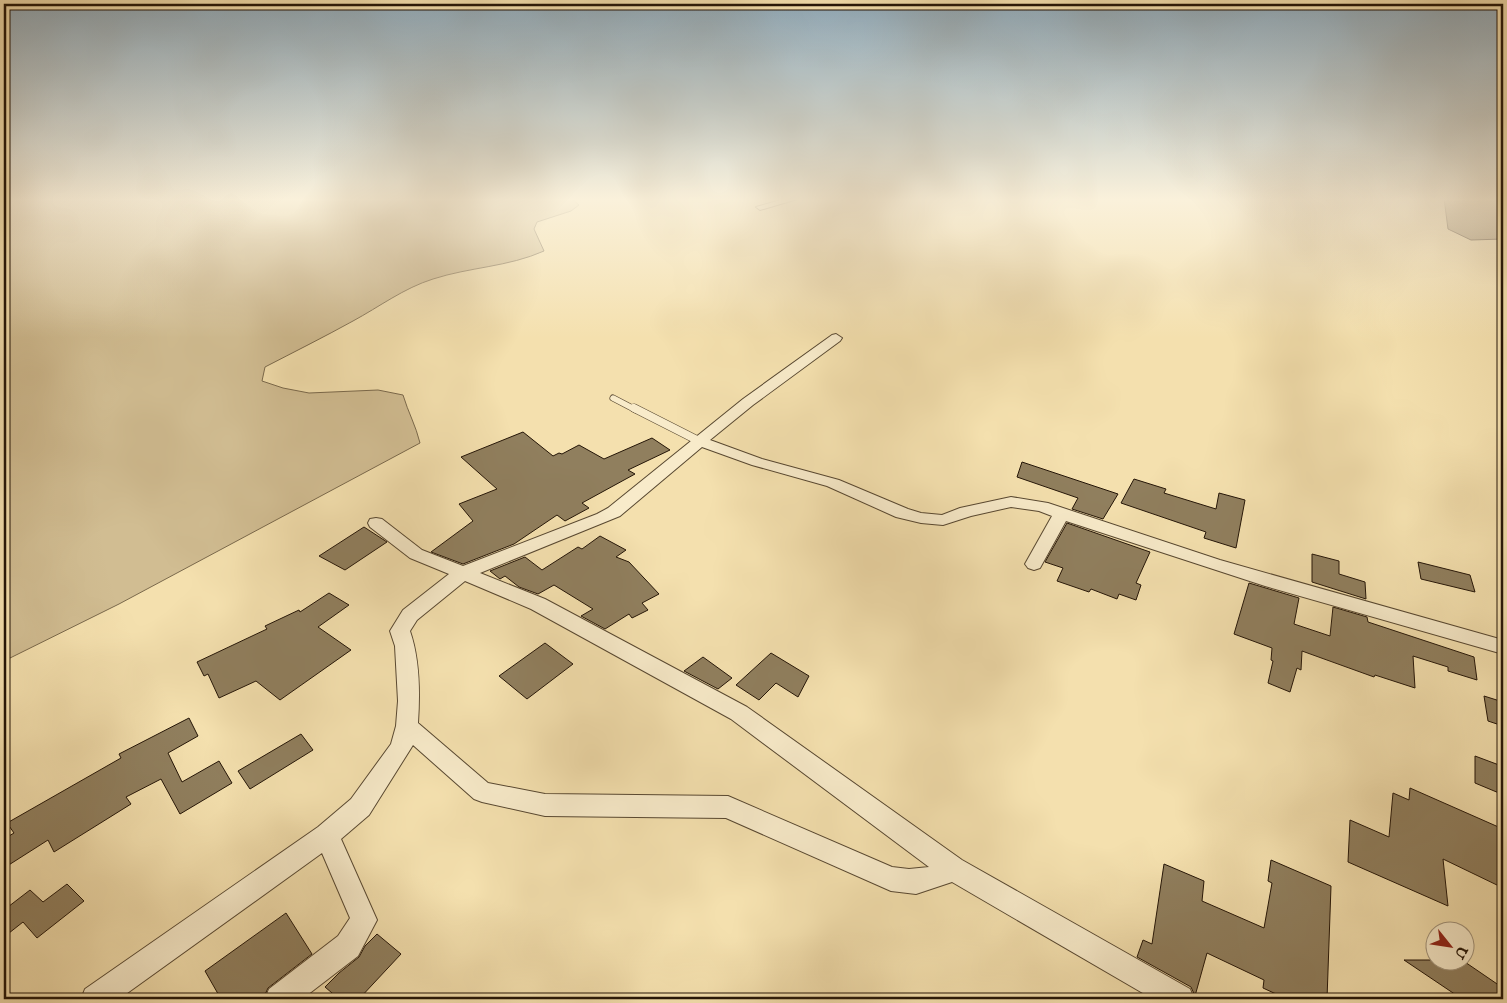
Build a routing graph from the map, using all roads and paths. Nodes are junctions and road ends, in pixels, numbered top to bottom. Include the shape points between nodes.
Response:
1 (836, 338) dead end
2 (613, 398) dead end
3 (699, 441) junction
4 (1061, 514) junction
5 (376, 523) dead end
6 (1034, 564) dead end
7 (463, 573) junction
8 (1503, 647) edge
9 (407, 726) junction
10 (327, 836) junction
11 (953, 869) junction
12 (96, 999) edge
13 (279, 999) edge
14 (1180, 999) edge

1 - 3 street
2 - 3 lane
3 - 4 street via 757,462 833,483 921,518 943,520 1011,502
3 - 7 street via 614,512
4 - 6 street
4 - 8 street via 1252,576
5 - 7 street via 416,554
7 - 9 street via 410,615 400,632 405,646 409,701
7 - 11 street via 538,604 739,713
9 - 10 street via 401,747 360,807
9 - 11 street via 482,792 545,805 728,807 891,879 921,882
10 - 12 street
10 - 13 street via 364,920 348,946
11 - 14 street

